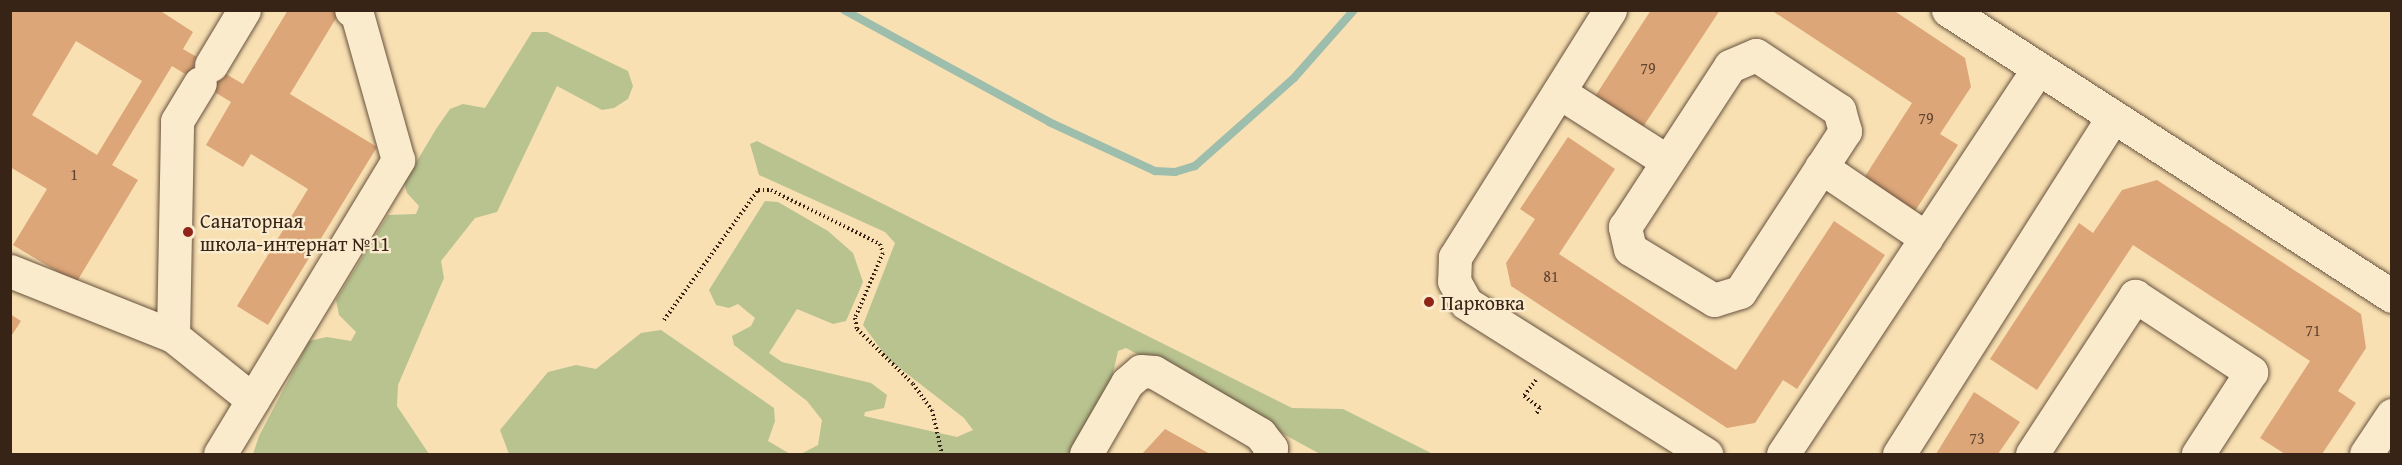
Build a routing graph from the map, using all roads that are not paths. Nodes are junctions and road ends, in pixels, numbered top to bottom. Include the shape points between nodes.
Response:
1 (244, 10) edge
2 (351, 10) edge
3 (1610, 10) edge
4 (1948, 10) edge
5 (2038, 69) junction
6 (1559, 92) junction
7 (2113, 117) junction
8 (1667, 161) junction
9 (1821, 167) junction
10 (1926, 238) junction
11 (10, 271) edge
12 (2391, 296) edge
13 (172, 336) junction
14 (253, 400) junction
15 (2391, 414) edge
16 (2204, 452) edge
17 (220, 454) edge
18 (1086, 454) edge
19 (1269, 454) edge
20 (1706, 454) edge
21 (1783, 454) edge
22 (1899, 454) edge
23 (2031, 454) edge
24 (2366, 454) edge

1 - 13 lane via 177,121
2 - 14 lane via 357,14 398,160
3 - 6 lane
4 - 5 lane
5 - 7 lane
5 - 10 lane
6 - 8 lane
6 - 20 lane via 1455,257 1454,281 1467,303
7 - 12 lane
7 - 22 lane
8 - 9 lane via 1730,66 1756,55 1839,110 1845,131
8 - 9 lane via 1624,227 1630,249 1714,300 1740,292
9 - 10 lane
10 - 21 lane
11 - 13 lane
13 - 14 lane
14 - 17 lane
15 - 24 lane
16 - 23 lane via 2252,372 2135,296
18 - 19 lane via 1127,382 1141,371 1154,372 1260,434 1271,448

